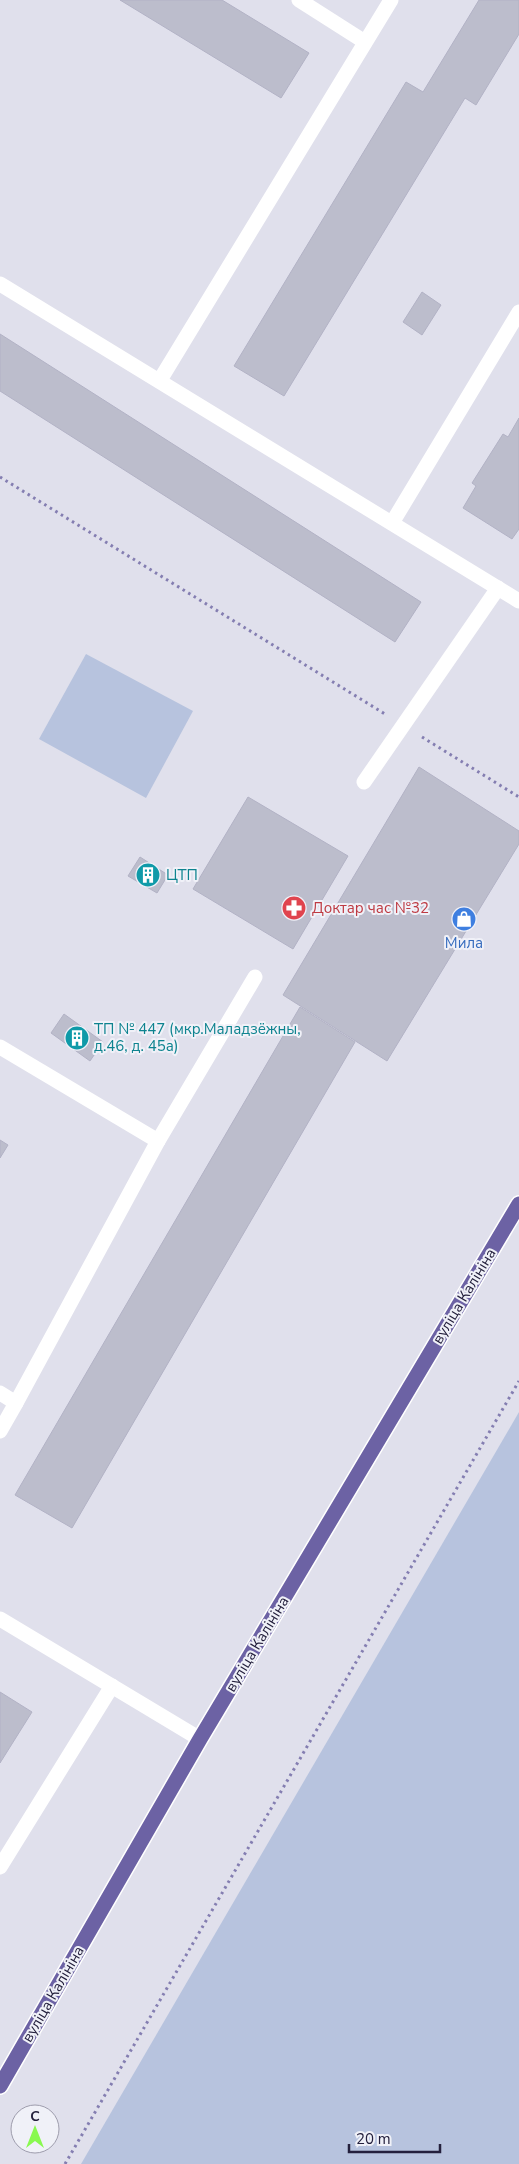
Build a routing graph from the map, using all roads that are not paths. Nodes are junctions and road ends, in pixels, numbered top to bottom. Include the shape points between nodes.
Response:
1 (299, 0) edge
2 (391, 0) edge
3 (365, 42) junction
4 (0, 284) edge
5 (519, 312) edge
6 (160, 380) junction
7 (392, 523) junction
8 (498, 588) junction
9 (519, 601) edge
10 (364, 782) dead end
11 (254, 977) dead end
12 (0, 1047) edge
13 (158, 1141) junction
14 (519, 1204) edge
15 (0, 1393) edge
16 (16, 1403) junction
17 (0, 1431) edge
18 (0, 1619) edge
19 (112, 1686) junction
20 (200, 1738) junction
21 (0, 1868) edge
22 (0, 2086) edge

1 - 3 lane
2 - 3 lane
3 - 6 lane
4 - 6 lane
5 - 7 lane
6 - 7 lane
7 - 8 lane
8 - 9 lane
8 - 10 lane
11 - 13 lane
12 - 13 lane
13 - 16 lane
14 - 20 main road, вуліца Калініна
15 - 16 lane
16 - 17 lane
18 - 19 lane
19 - 20 lane
19 - 21 lane
20 - 22 main road, вуліца Калініна

